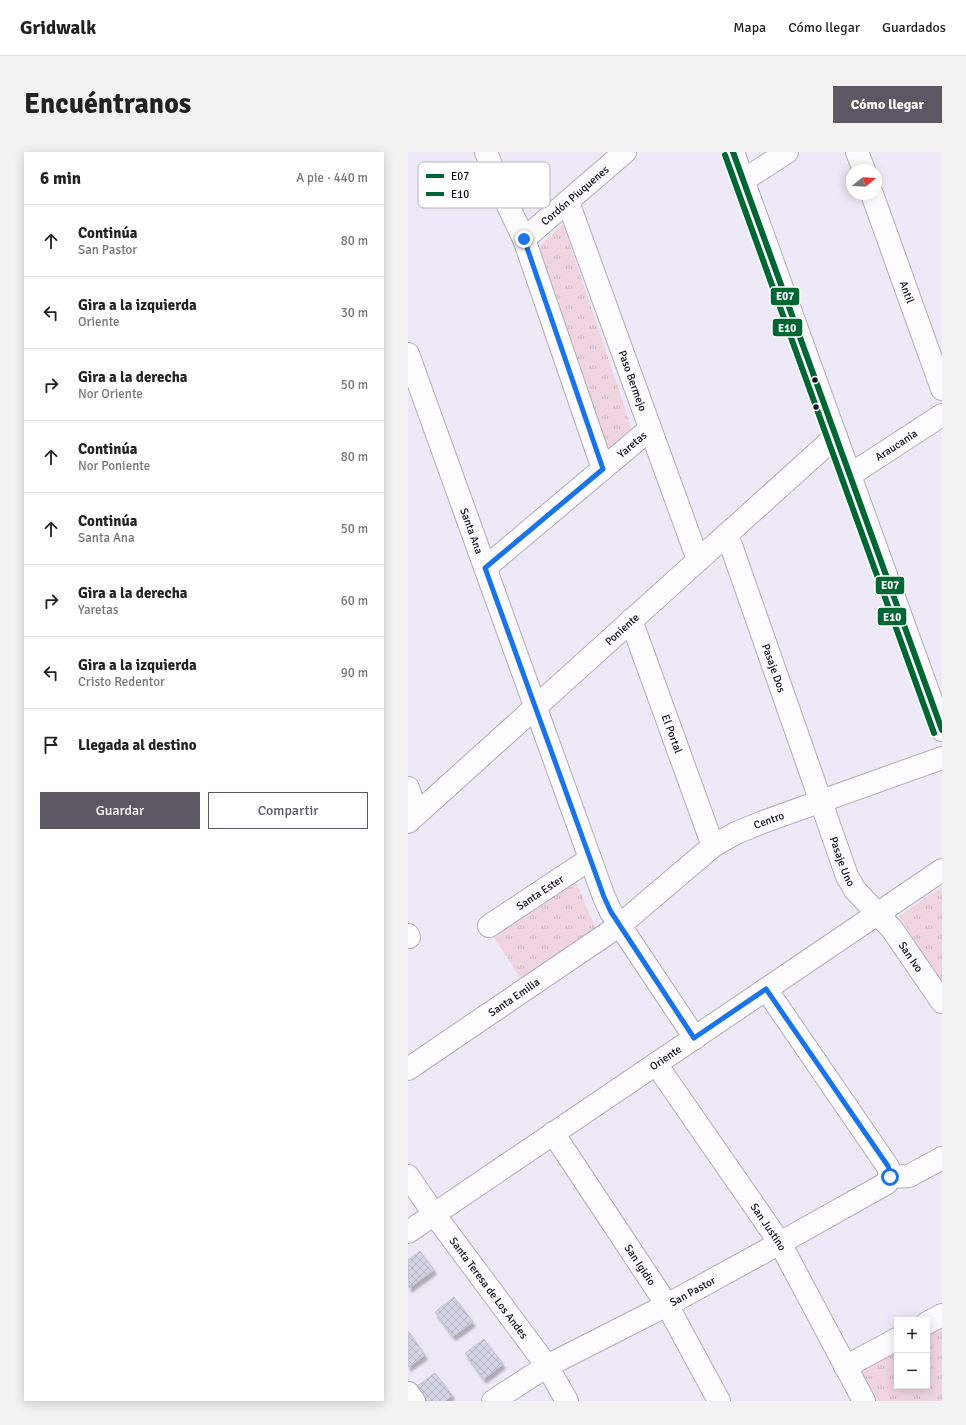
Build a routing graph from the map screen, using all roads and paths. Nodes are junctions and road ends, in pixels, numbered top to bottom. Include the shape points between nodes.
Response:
1 (486, 152) edge
2 (625, 152) edge
3 (734, 152) edge
4 (787, 152) edge
5 (857, 152) edge
6 (490, 162) edge
7 (862, 164) edge
8 (744, 180) junction
9 (874, 200) edge
10 (568, 202) junction
11 (509, 208) edge
12 (524, 239) junction
13 (408, 354) edge
14 (942, 389) edge
15 (942, 415) edge
16 (650, 430) junction
17 (836, 436) junction
18 (603, 469) junction
19 (850, 475) junction
20 (727, 534) junction
21 (698, 560) junction
22 (485, 568) junction
23 (631, 620) junction
24 (536, 708) junction
25 (942, 730) edge
26 (942, 758) edge
27 (408, 788) edge
28 (821, 801) junction
29 (413, 818) edge
30 (714, 846) junction
31 (590, 859) junction
32 (942, 870) edge
33 (878, 914) junction
34 (620, 925) junction
35 (489, 926) dead end
36 (766, 989) junction
37 (942, 1002) edge
38 (694, 1038) junction
39 (656, 1064) junction
40 (408, 1069) edge
41 (553, 1133) junction
42 (942, 1158) edge
43 (408, 1176) edge
44 (890, 1177) junction
45 (434, 1214) junction
46 (408, 1232) edge
47 (780, 1243) junction
48 (667, 1305) junction
49 (942, 1315) edge
50 (930, 1321) edge
51 (894, 1341) edge
52 (546, 1366) junction
53 (845, 1367) junction
54 (408, 1392) edge
55 (414, 1401) edge
56 (493, 1401) edge
57 (566, 1401) edge
58 (719, 1401) edge
59 (864, 1401) edge

1 - 6 street
2 - 10 street, Cordón Piuquenes
3 - 8 street
4 - 8 street
5 - 7 street
8 - 17 street
9 - 14 street, Antil
10 - 12 street, Cordón Piuquenes
10 - 16 street, Paso Bermejo
11 - 12 street
12 - 18 street
13 - 22 street, Santa Ana
15 - 19 street, Araucanía
16 - 18 street, Yaretas
16 - 21 street, Paso Bermejo
17 - 19 street
17 - 20 street, Poniente
18 - 22 street, Yaretas
19 - 25 street
20 - 21 street, Poniente
20 - 28 street, Pasaje Dos
21 - 23 street, Poniente
22 - 24 street, Santa Ana
23 - 24 street, Poniente
23 - 30 street, El Portal
24 - 29 street, Poniente
24 - 31 street, Santa Ana
26 - 28 street, Centro
27 - 29 street
28 - 30 street, Centro via 750,827
28 - 33 street, Pasaje Uno via 851,884
30 - 34 street, Centro
31 - 34 street, Santa Ana via 604,897
31 - 35 street, Santa Ester
32 - 33 street, Oriente
33 - 36 street, Oriente
33 - 37 street, San Ivo via 892,929
34 - 38 street, Santa Ana
34 - 40 street, Santa Emilia
36 - 38 street, Oriente
36 - 44 street via 888,1166
38 - 39 street, Oriente
39 - 41 street, Oriente
39 - 47 street, San Justino
41 - 45 street, Oriente
41 - 48 street, San Igidio
42 - 44 street via 909,1176
43 - 45 street, Santa Teresa de Los Andes
44 - 47 street, San Pastor via 883,1186
45 - 46 street, Oriente
45 - 52 street, Santa Teresa de Los Andes
47 - 48 street, San Pastor
47 - 53 street, San Justino
48 - 52 street, San Pastor
48 - 58 street, San Igidio
49 - 50 street
51 - 53 street
52 - 56 street, San Pastor
52 - 57 street, Santa Teresa de Los Andes
53 - 59 street, San Justino
54 - 55 street

